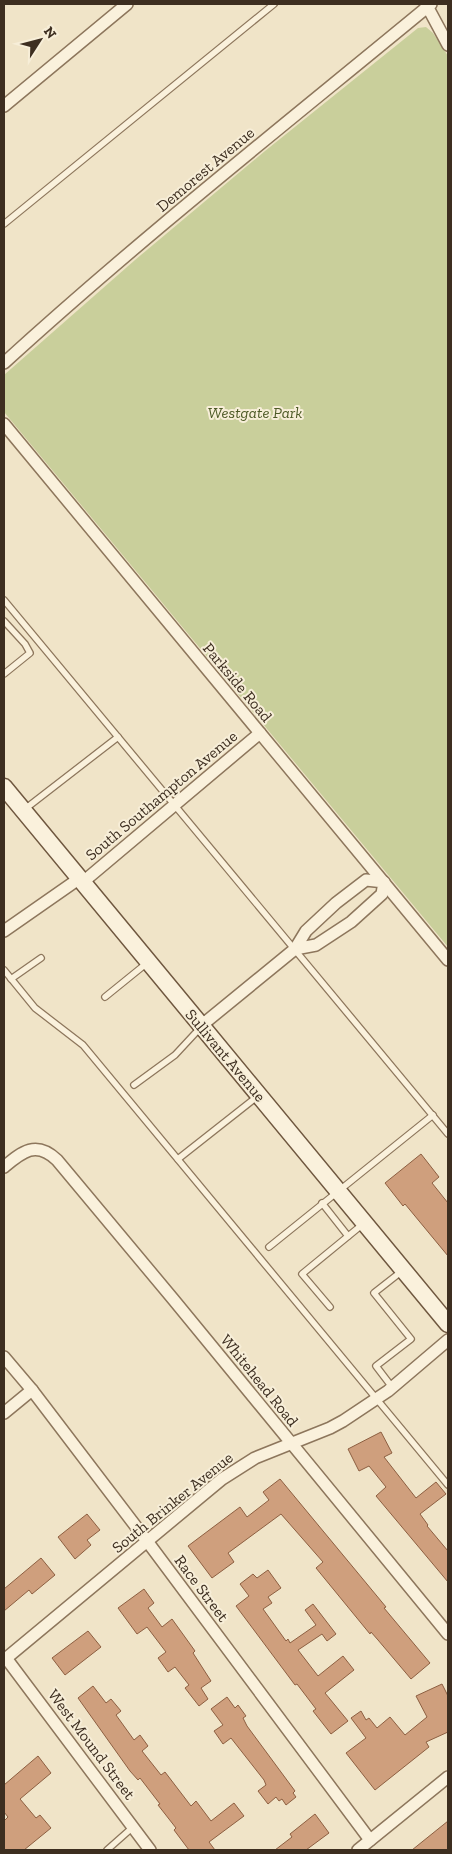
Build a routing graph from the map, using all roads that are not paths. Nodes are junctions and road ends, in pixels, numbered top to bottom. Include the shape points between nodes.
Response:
1 (127, 4) edge
2 (274, 4) edge
3 (428, 5) edge
4 (448, 45) edge
5 (4, 106) edge
6 (4, 224) edge
7 (4, 364) edge
8 (4, 424) edge
9 (4, 600) edge
10 (4, 621) edge
11 (4, 674) edge
12 (260, 733) junction
13 (118, 737) junction
14 (4, 787) edge
15 (174, 805) junction
16 (23, 810) junction
17 (81, 880) junction
18 (384, 882) junction
19 (4, 931) edge
20 (295, 949) junction
21 (41, 958) dead end
22 (448, 960) edge
23 (149, 962) junction
24 (4, 970) edge
25 (11, 979) junction
26 (105, 997) dead end
27 (202, 1025) junction
28 (134, 1085) dead end
29 (259, 1095) junction
30 (433, 1115) junction
31 (448, 1134) edge
32 (178, 1160) junction
33 (4, 1167) edge
34 (338, 1190) junction
35 (322, 1203) junction
36 (364, 1222) junction
37 (348, 1236) junction
38 (269, 1247) dead end
39 (403, 1270) junction
40 (330, 1307) dead end
41 (448, 1324) edge
42 (448, 1340) edge
43 (4, 1357) edge
44 (392, 1387) junction
45 (32, 1390) junction
46 (376, 1399) junction
47 (4, 1413) edge
48 (292, 1443) junction
49 (448, 1484) edge
50 (147, 1541) junction
51 (448, 1634) edge
52 (5, 1659) edge
53 (448, 1777) edge
54 (133, 1827) junction
55 (370, 1840) junction
56 (107, 1850) edge
57 (150, 1850) edge
58 (358, 1850) edge

1 - 5 street
2 - 6 lane
3 - 4 street
3 - 7 street, Demorest Avenue via 61,311
8 - 12 street, Parkside Road
9 - 13 lane
10 - 11 lane via 30,652
12 - 15 street, South Southampton Avenue
12 - 18 street, Parkside Road
13 - 15 lane
13 - 16 lane
14 - 16 main road, Sullivant Avenue
15 - 17 street, South Southampton Avenue
15 - 20 lane
16 - 17 main road, Sullivant Avenue
17 - 19 street, South Southampton Avenue
17 - 23 main road, Sullivant Avenue
18 - 20 street via 382,894 350,922 316,945
18 - 20 street via 366,880 306,931
18 - 22 street, Parkside Road
20 - 27 street
20 - 30 lane
21 - 25 lane
23 - 26 lane
23 - 27 main road, Sullivant Avenue
24 - 25 lane
25 - 32 lane via 35,1008 83,1045
27 - 28 lane via 175,1055
27 - 29 main road, Sullivant Avenue
29 - 32 lane
29 - 34 main road, Sullivant Avenue
30 - 31 lane
30 - 34 lane
32 - 46 lane
33 - 48 street, Whitehead Road via 20,1154 35,1149 43,1150 57,1160
34 - 35 lane
34 - 36 main road, Sullivant Avenue
35 - 37 lane
35 - 38 lane
36 - 37 lane
36 - 39 main road, Sullivant Avenue
37 - 40 lane via 302,1274
39 - 41 main road, Sullivant Avenue
39 - 44 lane via 374,1293 411,1338 376,1366
42 - 44 street, South Brinker Avenue
43 - 45 street, Race Street
44 - 46 street, South Brinker Avenue
45 - 47 street
45 - 50 street, Race Street
46 - 48 street, South Brinker Avenue via 330,1428
46 - 49 lane
48 - 50 street, South Brinker Avenue via 254,1458 228,1475
48 - 51 street, Whitehead Road
50 - 52 street, South Brinker Avenue
50 - 55 street, Race Street
52 - 54 street, West Mound Street
53 - 55 street
54 - 56 lane
54 - 57 street, West Mound Street
55 - 58 street

